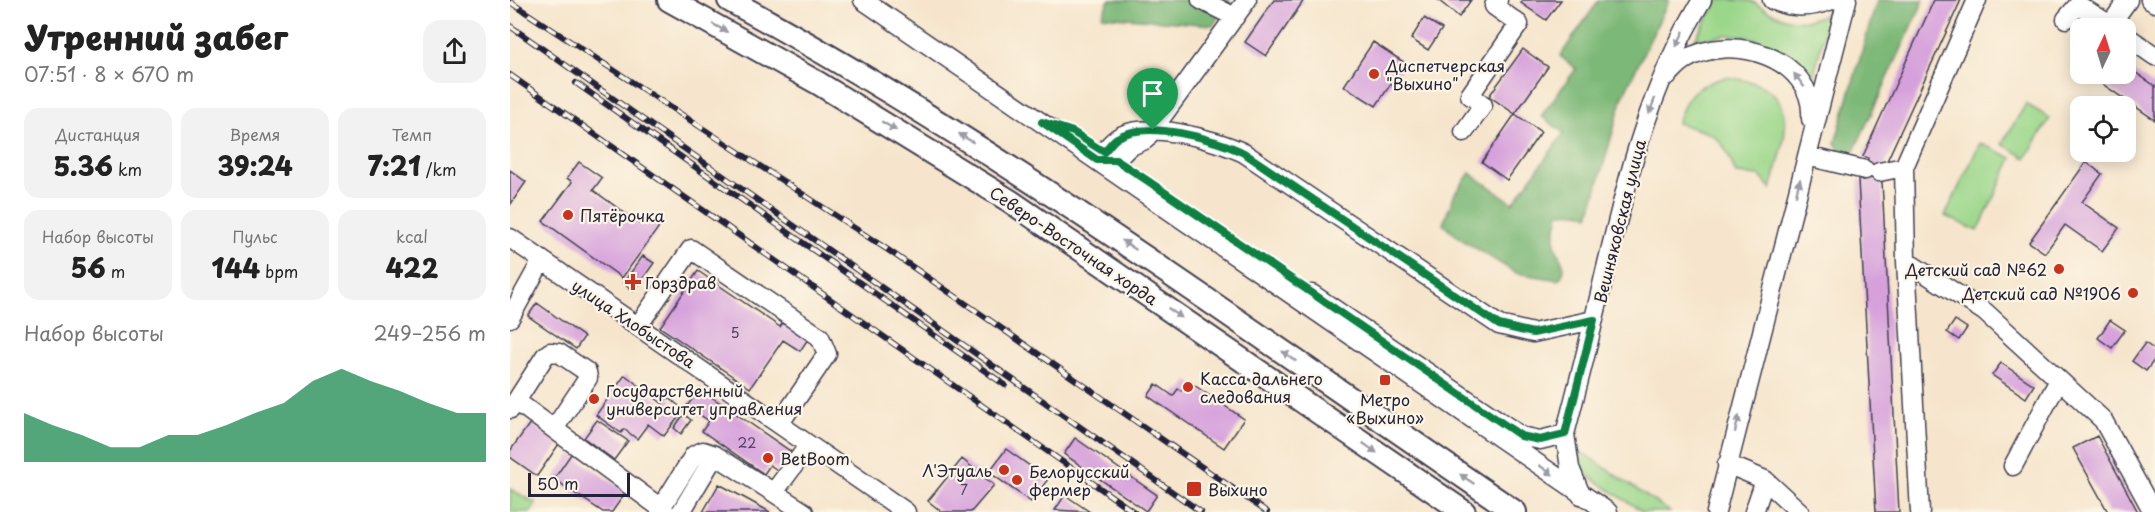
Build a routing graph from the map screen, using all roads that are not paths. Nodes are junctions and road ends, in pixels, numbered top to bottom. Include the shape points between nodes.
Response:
1 (669, 0) edge
2 (729, 0) edge
3 (863, 0) edge
4 (1201, 0) edge
5 (1247, 0) edge
6 (1498, 0) edge
7 (1702, 0) edge
8 (1772, 0) edge
9 (1832, 0) edge
10 (1847, 0) edge
11 (1977, 0) edge
12 (2128, 0) edge
13 (2150, 0) edge
14 (2155, 3) edge
15 (1235, 17) junction
16 (2098, 18) edge
17 (2117, 18) edge
18 (2066, 19) dead end
19 (2136, 43) edge
20 (2155, 56) edge
21 (1662, 80) junction
22 (1153, 130) junction
23 (1464, 132) dead end
24 (1807, 156) junction
25 (1106, 157) junction
26 (1904, 167) junction
27 (510, 238) edge
28 (542, 260) junction
29 (1906, 261) junction
30 (510, 318) edge
31 (1594, 320) junction
32 (628, 325) junction
33 (2059, 380) junction
34 (513, 405) edge
35 (780, 423) junction
36 (554, 429) junction
37 (1565, 434) junction
38 (809, 445) junction
39 (715, 455) junction
40 (1727, 464) junction
41 (2013, 466) dead end
42 (1765, 480) junction
43 (774, 492) junction
44 (1582, 495) junction
45 (1714, 508) edge
46 (664, 510) edge
47 (681, 512) edge
48 (804, 512) edge
49 (906, 512) edge
50 (1464, 512) edge
51 (1515, 512) edge
52 (1608, 512) edge
53 (1754, 512) edge
54 (1800, 512) edge
55 (1920, 512) edge
56 (2153, 512) edge

1 -> 50 main road, Северо-Восточная хорда via 818,83 1010,201
51 -> 2 main road, Северо-Восточная хорда via 1047,189 878,84
3 - 25 street via 1042,122
4 - 15 street
5 - 15 street
6 - 23 street via 1494,6 1519,24 1470,95 1483,105
7 -> 21 street, Вешняковская улица
8 - 9 street via 1795,7 1817,6
10 - 24 street, Вешняковская улица
11 - 26 street
12 - 17 street
13 - 14 street
15 - 22 street
16 - 18 street via 2078,5
19 - 20 street
24 -> 21 street, Вешняковская улица via 1812,113 1809,95 1799,78 1765,54 1721,49 1685,60
21 -> 31 street, Вешняковская улица via 1624,190
22 - 25 street via 1145,140
22 - 31 street via 1206,139 1244,153 1499,325 1533,333
24 - 26 street via 1872,171
40 -> 24 street, Вешняковская улица
25 - 37 street via 1521,436 1540,440
25 -> 44 street
26 - 29 street
27 - 28 street, улица Хлобыстова
28 - 30 street
28 - 32 street, улица Хлобыстова
29 - 33 street via 1985,312
29 - 55 street
31 - 37 street, Вешняковская улица
32 - 35 street, улица Хлобыстова
32 - 35 street via 691,249 820,337 827,354
33 - 41 street
33 - 56 street via 2103,420
34 - 36 street
34 - 36 street via 550,352 559,353 587,372 586,384
35 - 38 street, улица Хлобыстова
36 - 46 street
37 - 44 street, Вешняковская улица via 1570,468
38 - 43 street
38 - 49 street, улица Хлобыстова
39 - 43 street
39 - 46 street via 703,451 694,455
39 - 47 street
40 - 42 street
40 - 45 street, Вешняковская улица
42 - 53 street
42 - 54 street
43 - 48 street
44 - 52 street

